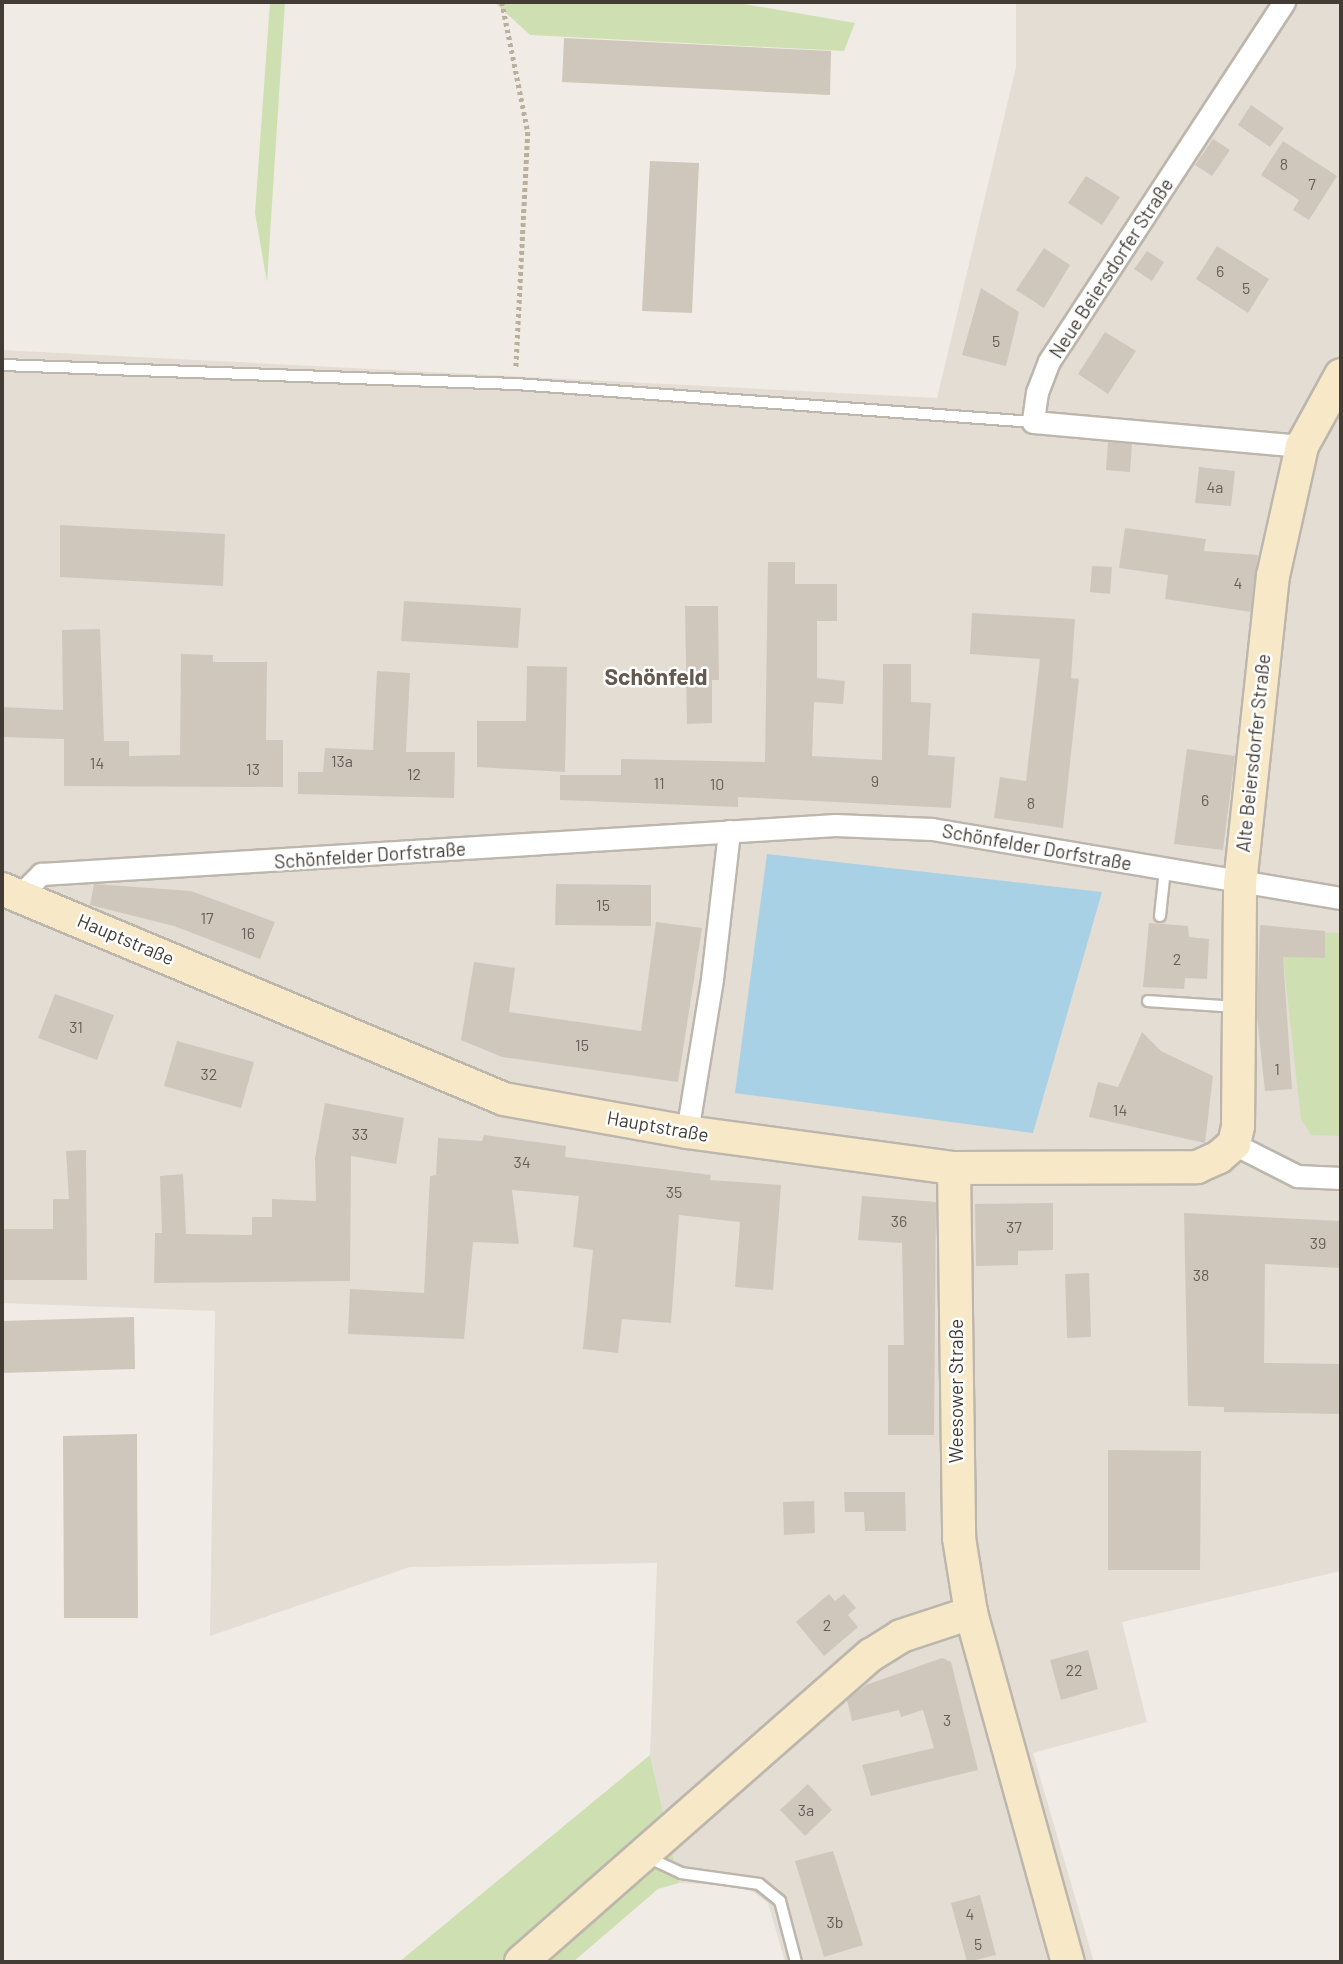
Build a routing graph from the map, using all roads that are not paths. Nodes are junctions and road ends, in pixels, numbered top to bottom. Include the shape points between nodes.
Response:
1 (1284, 2) edge
2 (2, 365) edge
3 (1341, 375) edge
4 (1033, 422) junction
5 (1301, 446) junction
6 (729, 831) junction
7 (1165, 869) junction
8 (1240, 884) junction
9 (11, 892) edge
10 (1341, 898) edge
11 (1160, 916) dead end
12 (1148, 1001) dead end
13 (1239, 1007) junction
14 (687, 1132) junction
15 (1234, 1144) junction
16 (954, 1168) junction
17 (1341, 1178) edge
18 (971, 1613) junction
19 (644, 1855) junction
20 (521, 1962) edge
21 (796, 1962) edge
22 (1068, 1962) edge

1 - 4 street, Neue Beiersdorfer Straße via 1049,362 1037,393
2 - 4 lane via 516,384
3 - 5 main road, Alte Beiersdorfer Straße
4 - 5 street
5 - 8 main road, Alte Beiersdorfer Straße via 1273,576
6 - 7 street, Schönfelder Dorfstraße via 835,825 932,829
6 - 9 street, Schönfelder Dorfstraße via 41,874
6 - 14 street via 712,979
7 - 8 street, Schönfelder Dorfstraße
7 - 11 lane
8 - 10 street, Schönfelder Dorfstraße
8 - 13 main road, Alte Beiersdorfer Straße
9 - 14 main road, Hauptstraße via 504,1098
12 - 13 lane
13 - 15 main road, Alte Beiersdorfer Straße
14 - 16 main road, Hauptstraße
15 - 16 main road, Hauptstraße via 1197,1167
15 - 17 street via 1297,1176
16 - 18 main road, Weesower Straße via 957,1509
18 - 19 main road via 901,1636 871,1655
18 - 22 main road, Weesower Straße
19 - 20 main road
19 - 21 lane via 681,1873 759,1884 780,1901

